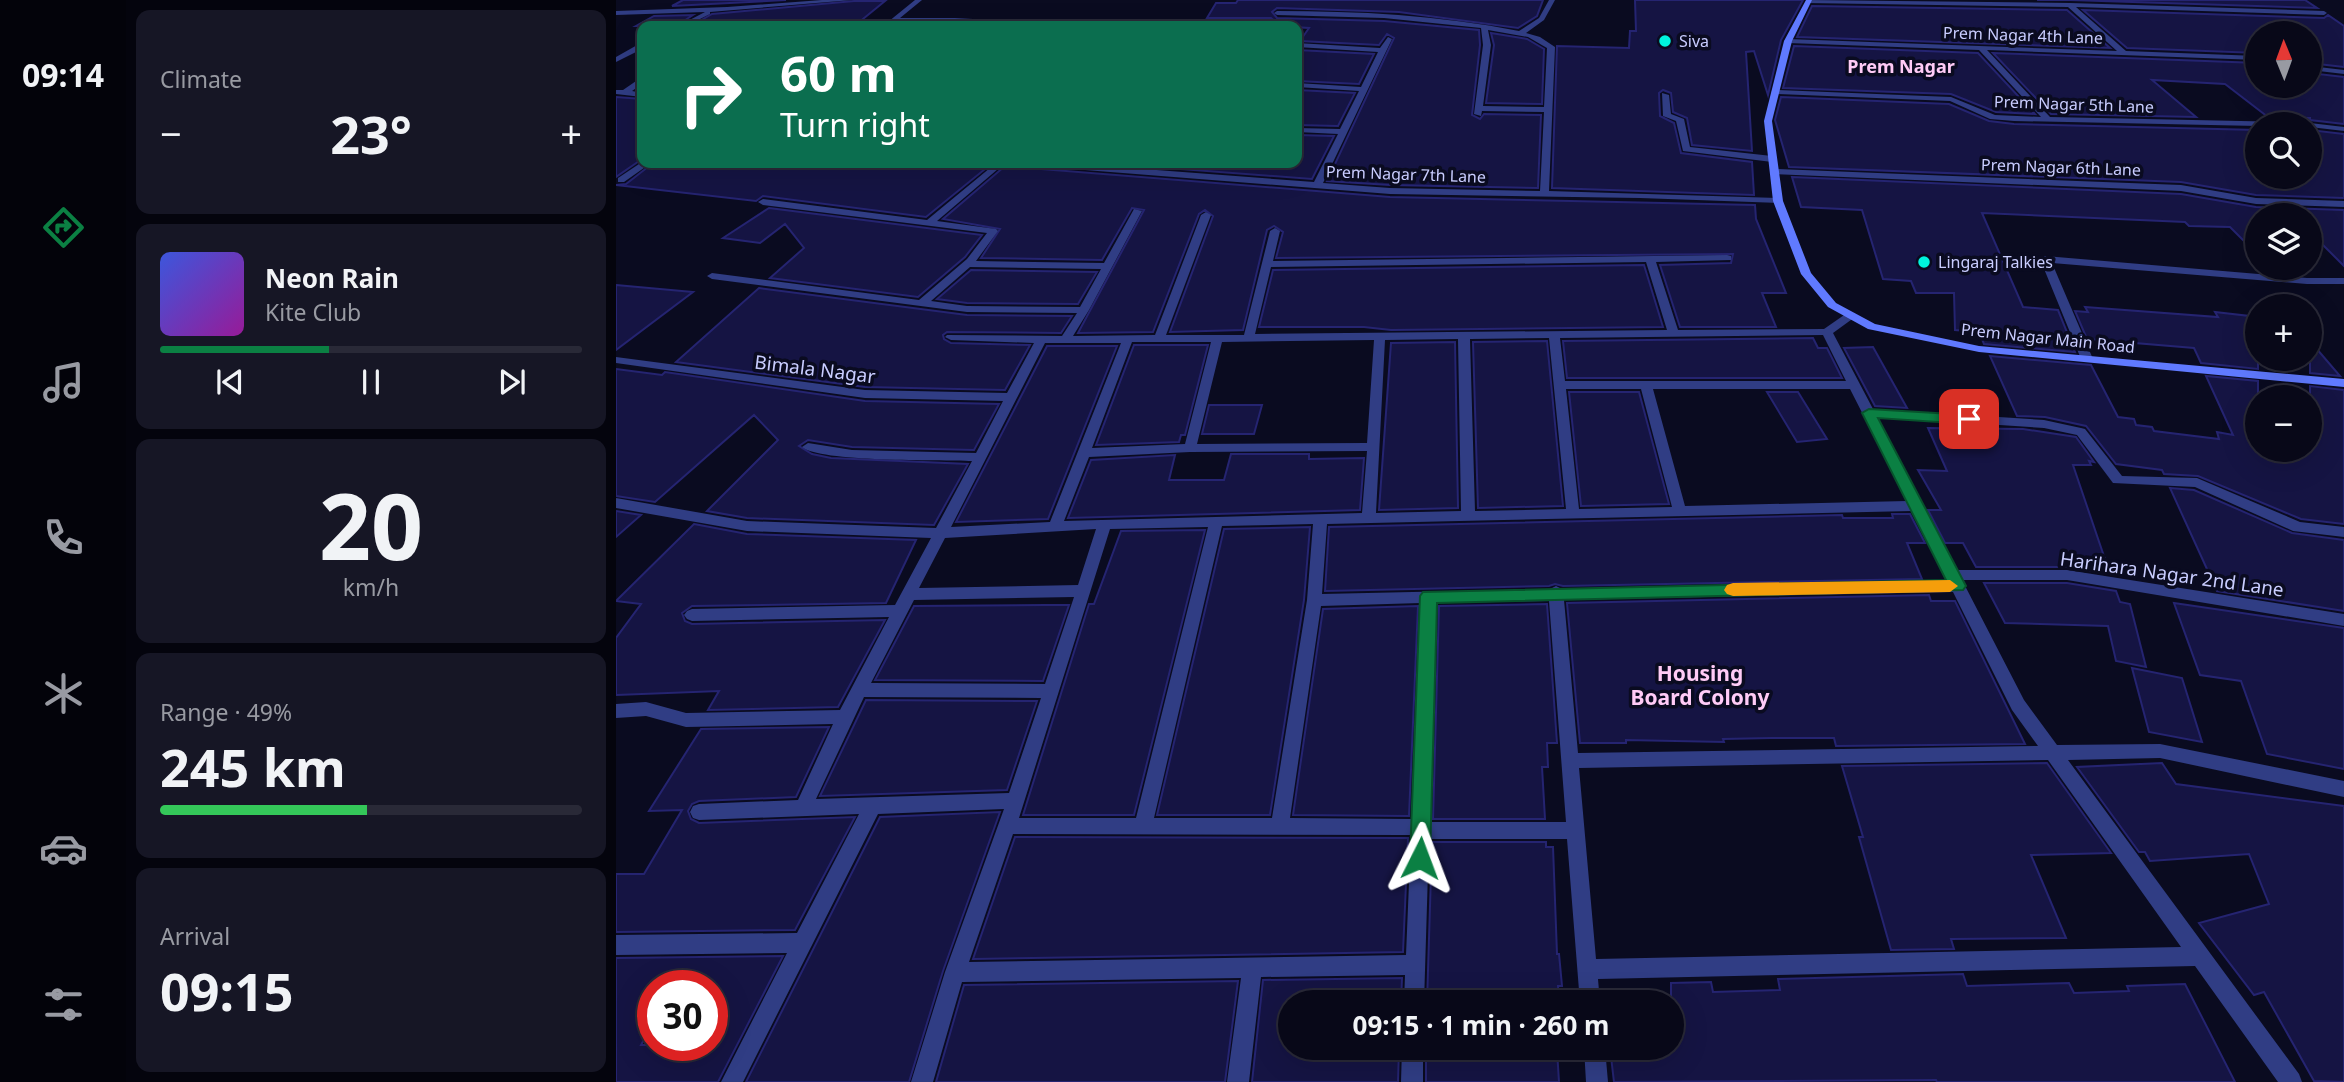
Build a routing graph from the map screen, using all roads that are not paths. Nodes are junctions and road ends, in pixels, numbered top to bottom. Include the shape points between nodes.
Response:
1 (849, 0) edge
2 (919, 0) edge
3 (1552, 0) edge
4 (1809, 1) edge
5 (2070, 5) junction
6 (713, 10) junction
7 (2325, 13) dead end
8 (617, 14) edge
9 (1051, 17) dead end
10 (894, 20) joint
11 (691, 21) edge
12 (969, 21) edge
13 (1047, 21) edge
14 (1273, 21) edge
15 (1484, 27) junction
16 (1521, 33) junction
17 (1388, 39) dead end
18 (1788, 41) junction
19 (1302, 45) edge
20 (1981, 48) junction
21 (637, 49) edge
22 (1381, 50) junction
23 (2123, 53) junction
24 (2245, 58) edge
25 (616, 60) edge
26 (2322, 69) edge
27 (2344, 72) edge
28 (637, 84) edge
29 (1302, 85) edge
30 (1364, 89) junction
31 (620, 92) edge
32 (1775, 92) junction
33 (1665, 95) dead end
34 (1547, 110) junction
35 (2047, 119) junction
36 (2245, 123) edge
37 (2322, 126) edge
38 (2344, 129) edge
39 (1302, 130) edge
40 (1341, 132) junction
41 (1772, 159) junction
42 (639, 168) edge
43 (996, 168) edge
44 (1096, 168) edge
45 (1775, 172) junction
46 (621, 180) dead end
47 (1317, 186) junction
48 (1545, 193) junction
49 (1778, 201) junction
50 (763, 202) dead end
51 (2344, 204) edge
52 (1137, 211) dead end
53 (1206, 215) dead end
54 (930, 222) junction
55 (1275, 231) dead end
56 (1727, 258) dead end
57 (1650, 259) junction
58 (965, 264) junction
59 (1267, 264) junction
60 (1106, 267) junction
61 (712, 276) dead end
62 (2344, 281) edge
63 (922, 303) junction
64 (1084, 310) junction
65 (1851, 316) junction
66 (1827, 332) junction
67 (1674, 334) junction
68 (1554, 335) junction
69 (1464, 336) junction
70 (951, 337) dead end
71 (1380, 337) junction
72 (1249, 338) junction
73 (1128, 339) junction
74 (1159, 339) junction
75 (1217, 339) junction
76 (1041, 340) junction
77 (1065, 340) junction
78 (2087, 359) junction
79 (616, 360) edge
80 (2344, 383) edge
81 (1561, 385) junction
82 (1646, 385) junction
83 (1854, 385) junction
84 (1012, 397) junction
85 (1869, 413) junction
86 (1373, 446) junction
87 (808, 447) dead end
88 (1190, 448) junction
89 (1083, 453) junction
90 (981, 457) junction
91 (616, 503) edge
92 (1918, 506) junction
93 (1680, 512) junction
94 (1573, 514) junction
95 (1468, 516) junction
96 (1368, 517) junction
97 (1320, 520) junction
98 (1216, 522) junction
99 (1105, 524) junction
100 (1055, 528) junction
101 (2344, 531) edge
102 (942, 533) junction
103 (1954, 580) junction
104 (1081, 591) junction
105 (1556, 593) junction
106 (909, 594) junction
107 (1429, 596) junction
108 (1314, 600) junction
109 (901, 611) junction
110 (692, 615) dead end
111 (2344, 620) edge
112 (859, 690) junction
113 (1050, 691) junction
114 (616, 710) edge
115 (845, 717) junction
116 (2050, 752) junction
117 (1570, 761) junction
118 (2344, 789) edge
119 (1015, 801) junction
120 (804, 806) junction
121 (872, 807) junction
122 (699, 812) dead end
123 (1007, 826) junction
124 (1143, 827) junction
125 (1280, 827) junction
126 (1421, 829) junction
127 (1575, 830) junction
128 (803, 943) junction
129 (616, 945) edge
130 (2199, 956) junction
131 (1416, 965) junction
132 (1252, 967) junction
133 (1587, 969) junction
134 (955, 972) junction
135 (1415, 990) edge
136 (1589, 990) edge
137 (1413, 1060) edge
138 (1595, 1060) edge
139 (733, 1082) edge
140 (922, 1082) edge
141 (1238, 1082) edge
142 (1412, 1082) edge
143 (1597, 1082) edge
144 (2291, 1082) edge

1 - 6 street
2 - 10 street
3 - 16 street via 1542,19
4 - 5 street
4 - 18 street, Prem Nagar Main Road
5 - 7 street
5 - 23 street
6 - 8 street
6 - 11 street
9 - 13 street
10 - 12 street
14 - 15 street via 1279,10 1390,15
15 - 16 street
15 - 34 street via 1487,45 1478,111
16 - 34 street via 1551,47
17 - 22 street
18 - 20 street, Prem Nagar 4th Lane
18 - 32 street, Prem Nagar Main Road
19 - 22 street
20 - 23 street, Prem Nagar 4th Lane
20 - 35 street
21 - 25 street
22 - 30 street
23 - 24 street, Prem Nagar 4th Lane
26 - 27 street
28 - 31 street
29 - 30 street
30 - 40 street
32 - 35 street, Prem Nagar 5th Lane via 1951,99 1993,117
32 - 41 street, Prem Nagar Main Road via 1768,121
33 - 41 street via 1667,116 1680,119 1686,149
34 - 48 street
35 - 36 street, Prem Nagar 5th Lane
37 - 38 street
39 - 40 street
40 - 47 street
41 - 45 street, Prem Nagar Main Road
42 - 46 street
43 - 54 street
44 - 47 street, Prem Nagar 7th Lane
45 - 49 street, Prem Nagar Main Road
45 - 51 street, Prem Nagar 6th Lane via 2181,188 2256,201
47 - 48 street, Prem Nagar 7th Lane
48 - 49 street, Prem Nagar 7th Lane
49 - 65 street, Prem Nagar Main Road via 1806,274 1832,305
50 - 54 street
52 - 60 street
53 - 74 street
54 - 58 street via 993,231
55 - 59 street
56 - 57 street
57 - 59 street
57 - 67 street
58 - 60 street
58 - 63 street
59 - 72 street
60 - 64 street
61 - 63 street
62 - 78 street via 2045,258
63 - 64 street via 967,309
64 - 77 street
65 - 66 street
65 - 78 street, Prem Nagar Main Road via 1872,327 1979,349
66 - 67 street
66 - 83 street
67 - 68 street
68 - 69 street
68 - 81 street
69 - 71 street
69 - 95 street
70 - 76 street
71 - 72 street
71 - 86 street
72 - 75 street
73 - 74 street
73 - 77 street
73 - 89 street
74 - 75 street
75 - 88 street
76 - 77 street
76 - 84 street
78 - 80 street, Prem Nagar Main Road
79 - 84 street, Bimala Nagar via 865,394
81 - 82 street
81 - 94 street
82 - 83 street
82 - 93 street
83 - 85 street
84 - 90 street
85 - 92 street
85 - 101 street via 2044,424 2081,432 2118,480 2197,483 2298,527
86 - 88 street
86 - 96 street
87 - 90 street via 852,454
88 - 89 street
89 - 100 street
90 - 102 street
91 - 102 street via 747,526
92 - 93 street
92 - 103 street
93 - 94 street
94 - 95 street
95 - 96 street
96 - 97 street
97 - 98 street
97 - 108 street
98 - 99 street
98 - 124 street
99 - 100 street
99 - 104 street
100 - 102 street
102 - 106 street
103 - 105 street, Harihara Nagar 2nd Lane
103 - 111 street, Harihara Nagar 2nd Lane via 2067,575
103 - 116 street via 2018,705
104 - 106 street
104 - 113 street
105 - 107 street, Harihara Nagar 2nd Lane
105 - 117 street
106 - 109 street
107 - 108 street, Harihara Nagar 2nd Lane
107 - 126 street
108 - 125 street
109 - 110 street
109 - 112 street
112 - 113 street
112 - 115 street
113 - 119 street
114 - 115 street via 646,709 686,720
115 - 120 street
116 - 117 street
116 - 118 street via 2160,751
116 - 130 street
117 - 127 street
119 - 121 street
119 - 123 street
120 - 121 street
120 - 122 street
121 - 128 street
123 - 124 street
123 - 134 street
124 - 125 street
125 - 126 street
126 - 127 street
126 - 131 street
127 - 133 street
128 - 129 street
128 - 139 street
130 - 133 street
130 - 144 street
131 - 132 street
131 - 135 street
132 - 134 street
132 - 141 street
133 - 136 street
134 - 140 street
137 - 142 street
138 - 143 street

